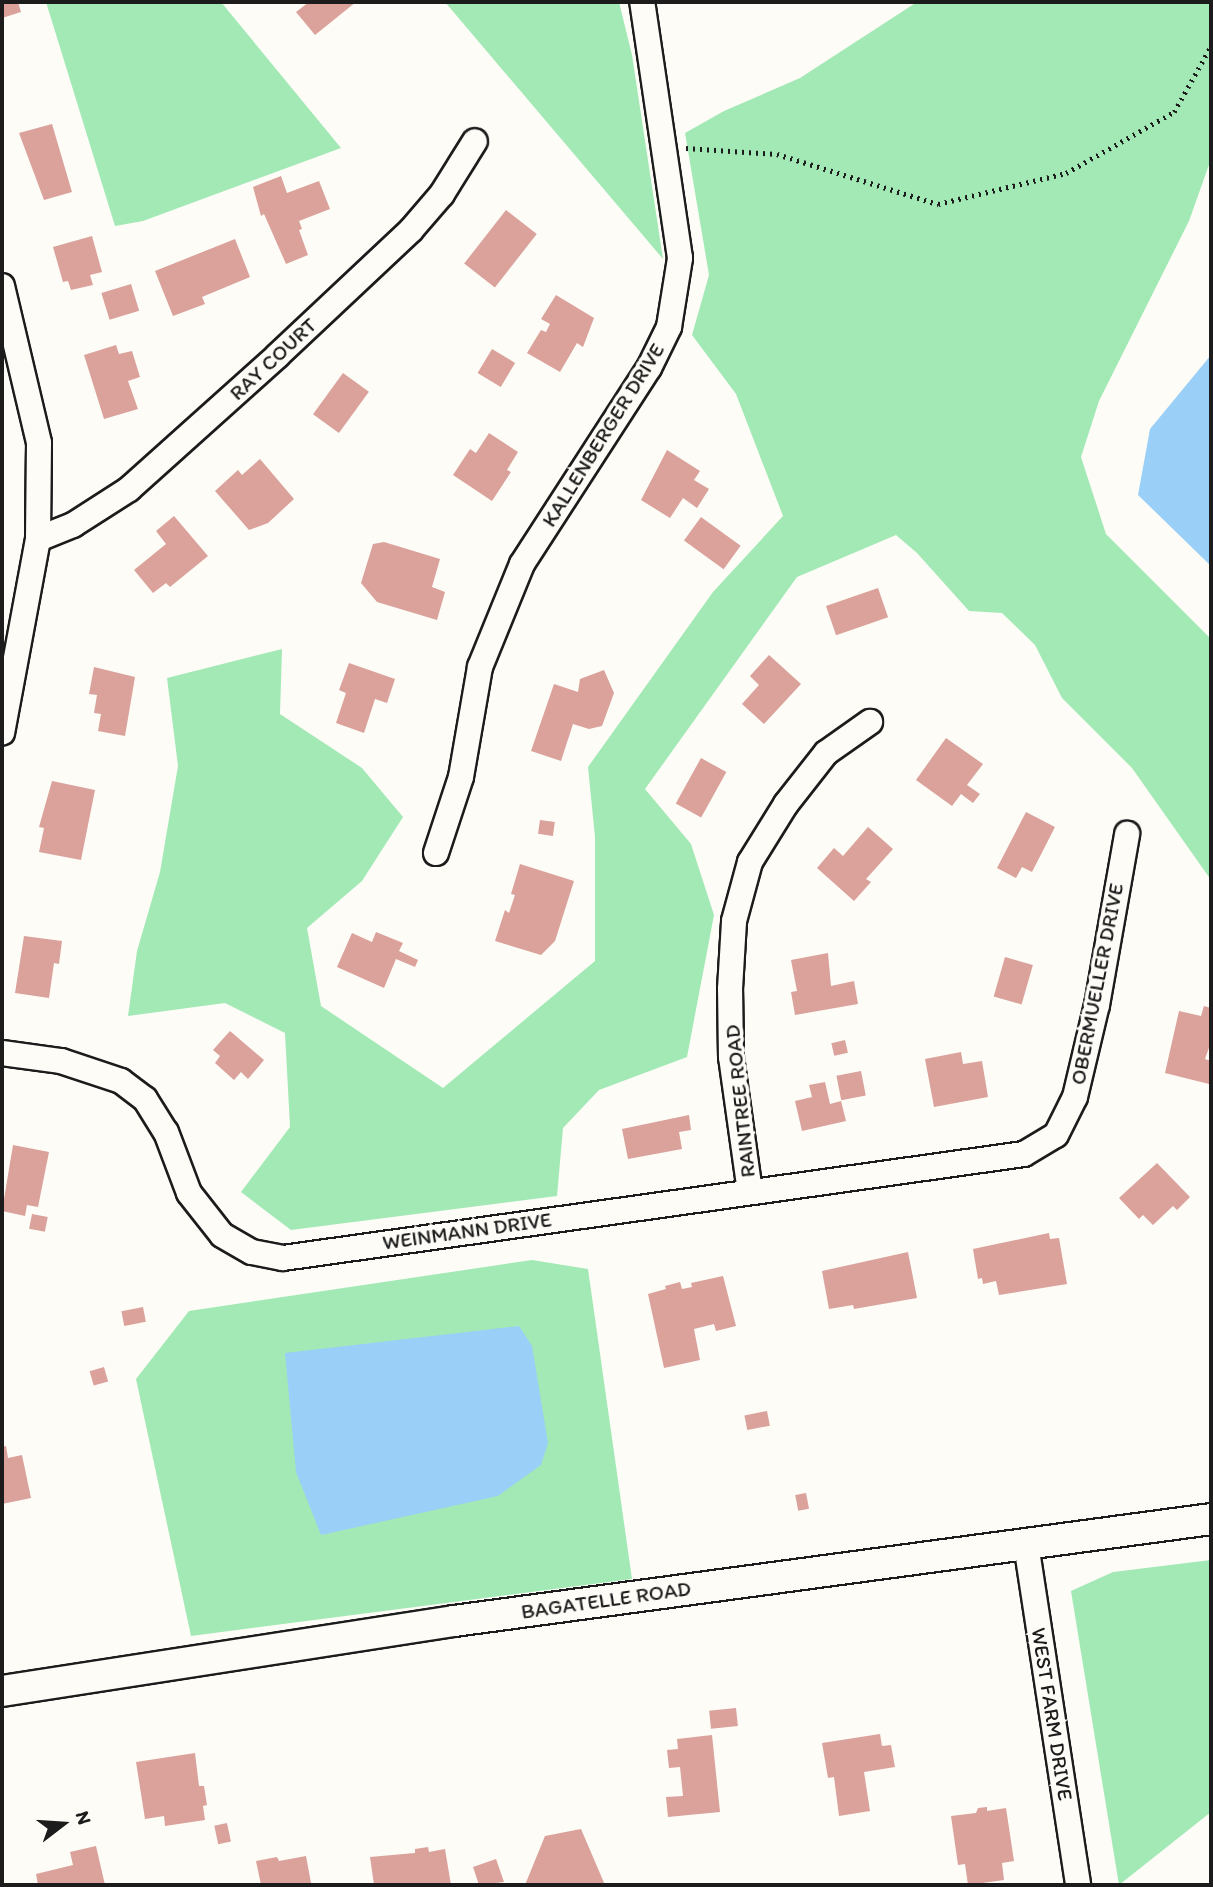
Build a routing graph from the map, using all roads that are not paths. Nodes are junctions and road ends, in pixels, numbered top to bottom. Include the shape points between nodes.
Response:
1 (642, 2) edge
2 (475, 141) dead end
3 (2, 286) edge
4 (38, 539) junction
5 (870, 722) dead end
6 (2, 733) edge
7 (1127, 834) dead end
8 (436, 853) dead end
9 (2, 1052) edge
10 (1024, 1154) joint
11 (750, 1192) junction
12 (1211, 1519) edge
13 (1026, 1544) junction
14 (2, 1691) edge
15 (1078, 1885) edge

1 - 8 street, KALLENBERGER DRIVE via 680,258 669,327 649,368 522,564 480,667 461,777
2 - 4 street, RAY COURT via 442,194 411,230 277,356 129,489 73,525
3 - 4 street via 39,443
4 - 6 street
5 - 11 street, RAINTREE ROAD via 826,753 786,804 750,862 733,921 731,1057
7 - 10 street, OBERMUELLER DRIVE via 1097,1005 1075,1097 1056,1135
9 - 11 street, WEINMANN DRIVE via 61,1061 121,1081 145,1099 166,1132 189,1193 222,1235 252,1252 283,1258
10 - 11 street, WEINMANN DRIVE
12 - 13 street, BAGATELLE ROAD
13 - 14 street, BAGATELLE ROAD via 454,1621
13 - 15 street, WEST FARM DRIVE

